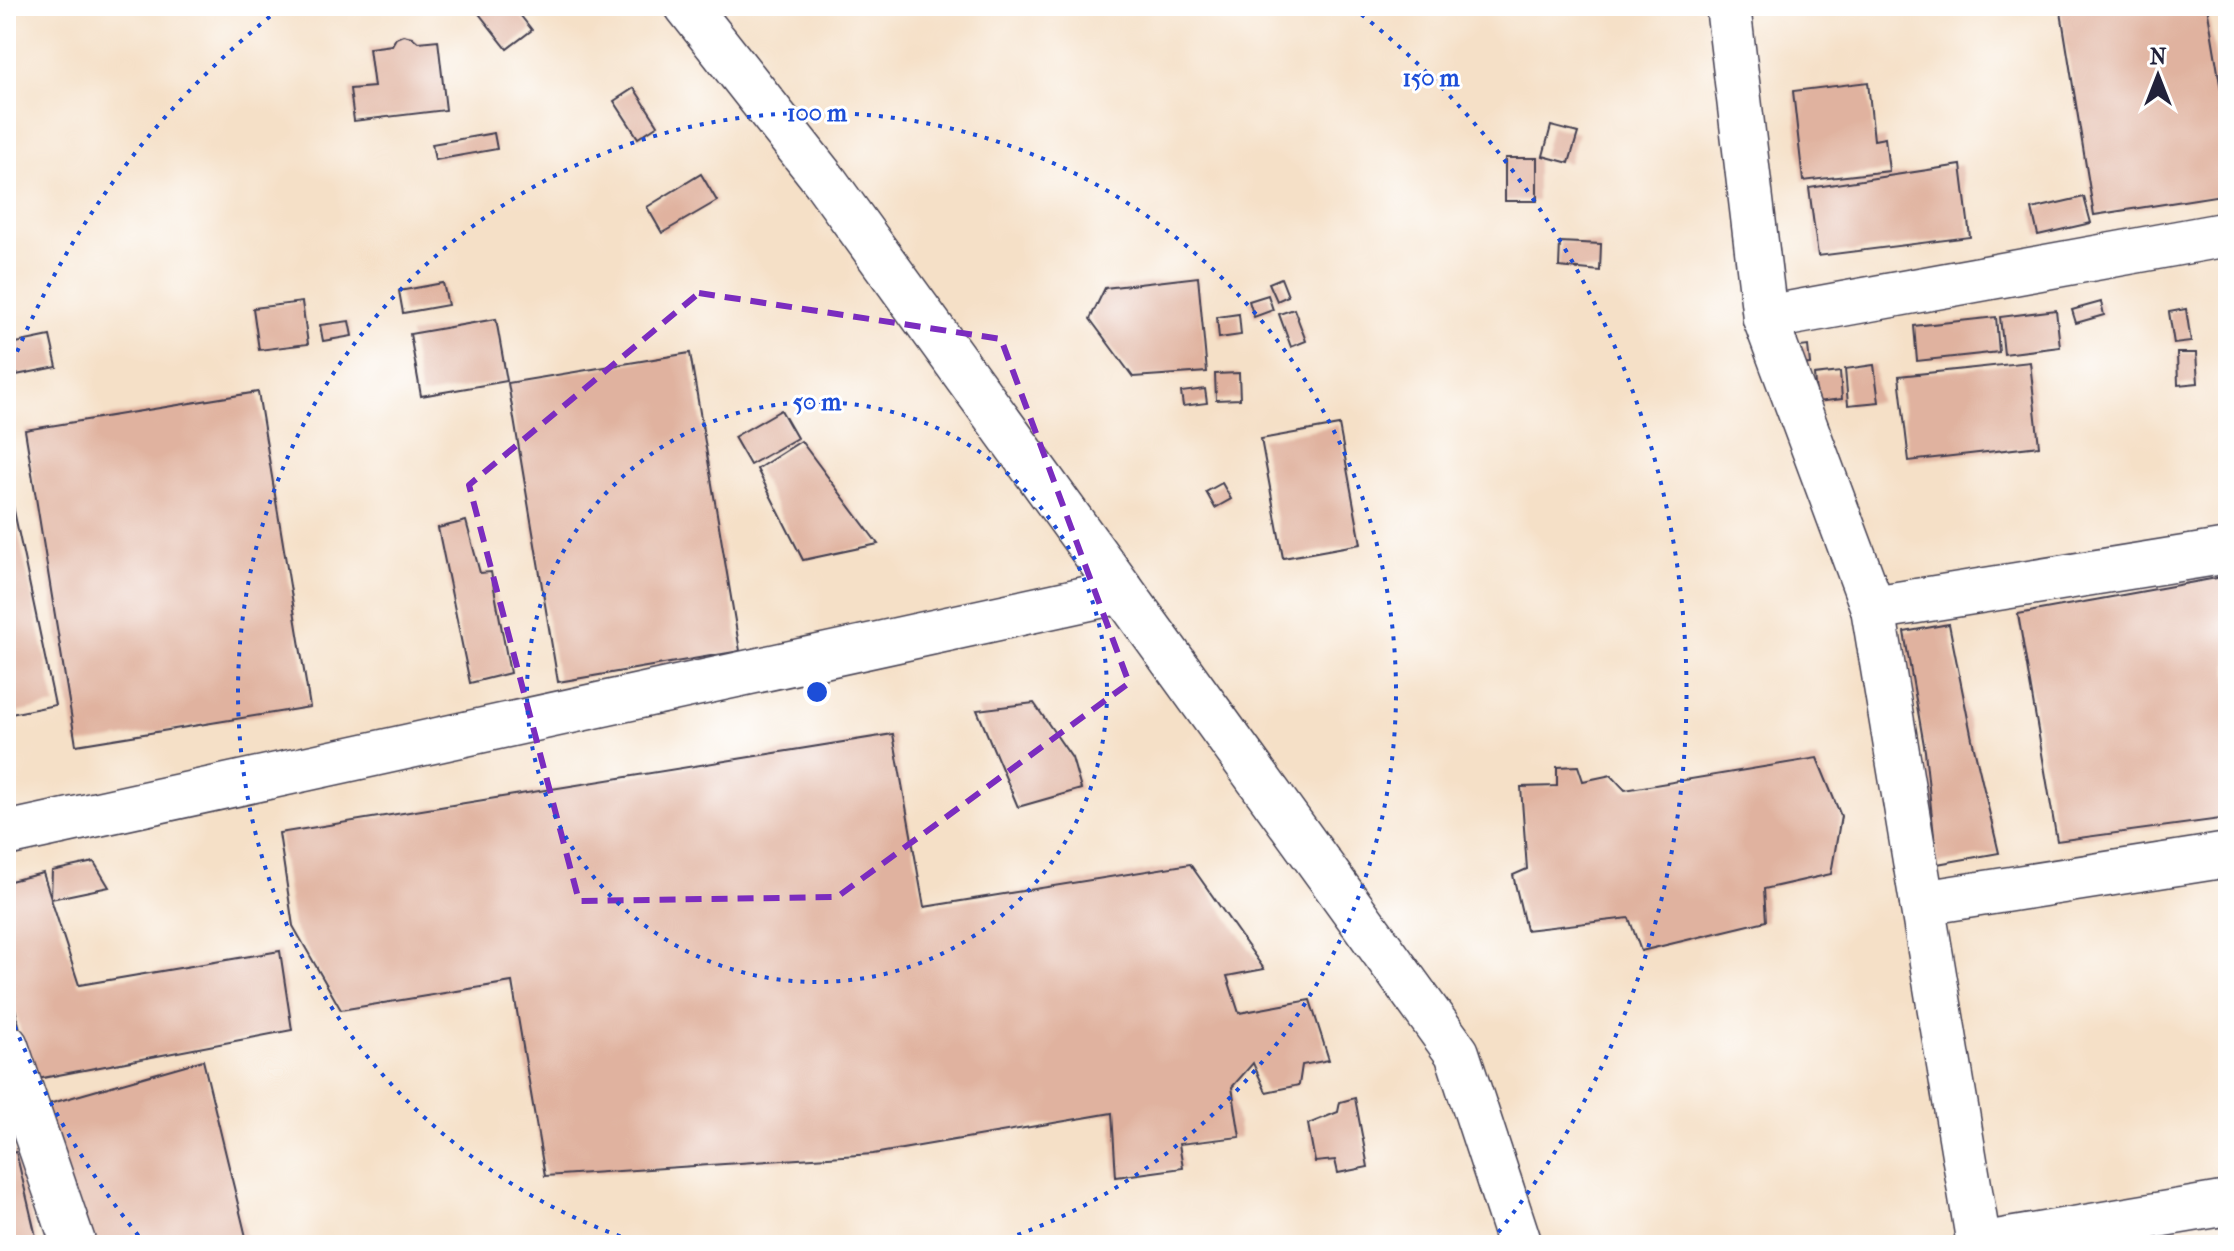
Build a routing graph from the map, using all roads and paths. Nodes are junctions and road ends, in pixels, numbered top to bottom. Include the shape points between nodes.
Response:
1 (687, 6) edge
2 (1728, 6) edge
3 (2228, 234) edge
4 (1765, 318) junction
5 (2228, 551) edge
6 (1122, 591) junction
7 (1873, 608) junction
8 (6, 834) edge
9 (2228, 855) edge
10 (1922, 903) junction
11 (6, 1046) edge
12 (2228, 1203) edge
13 (74, 1245) edge
14 (1520, 1245) edge
15 (1979, 1245) edge

1 - 6 street via 825,181
2 - 4 street
3 - 4 street
4 - 7 street
5 - 7 street
6 - 8 street
6 - 14 street via 1457,1053
7 - 10 street
9 - 10 street
10 - 15 street
11 - 13 street
12 - 15 street

